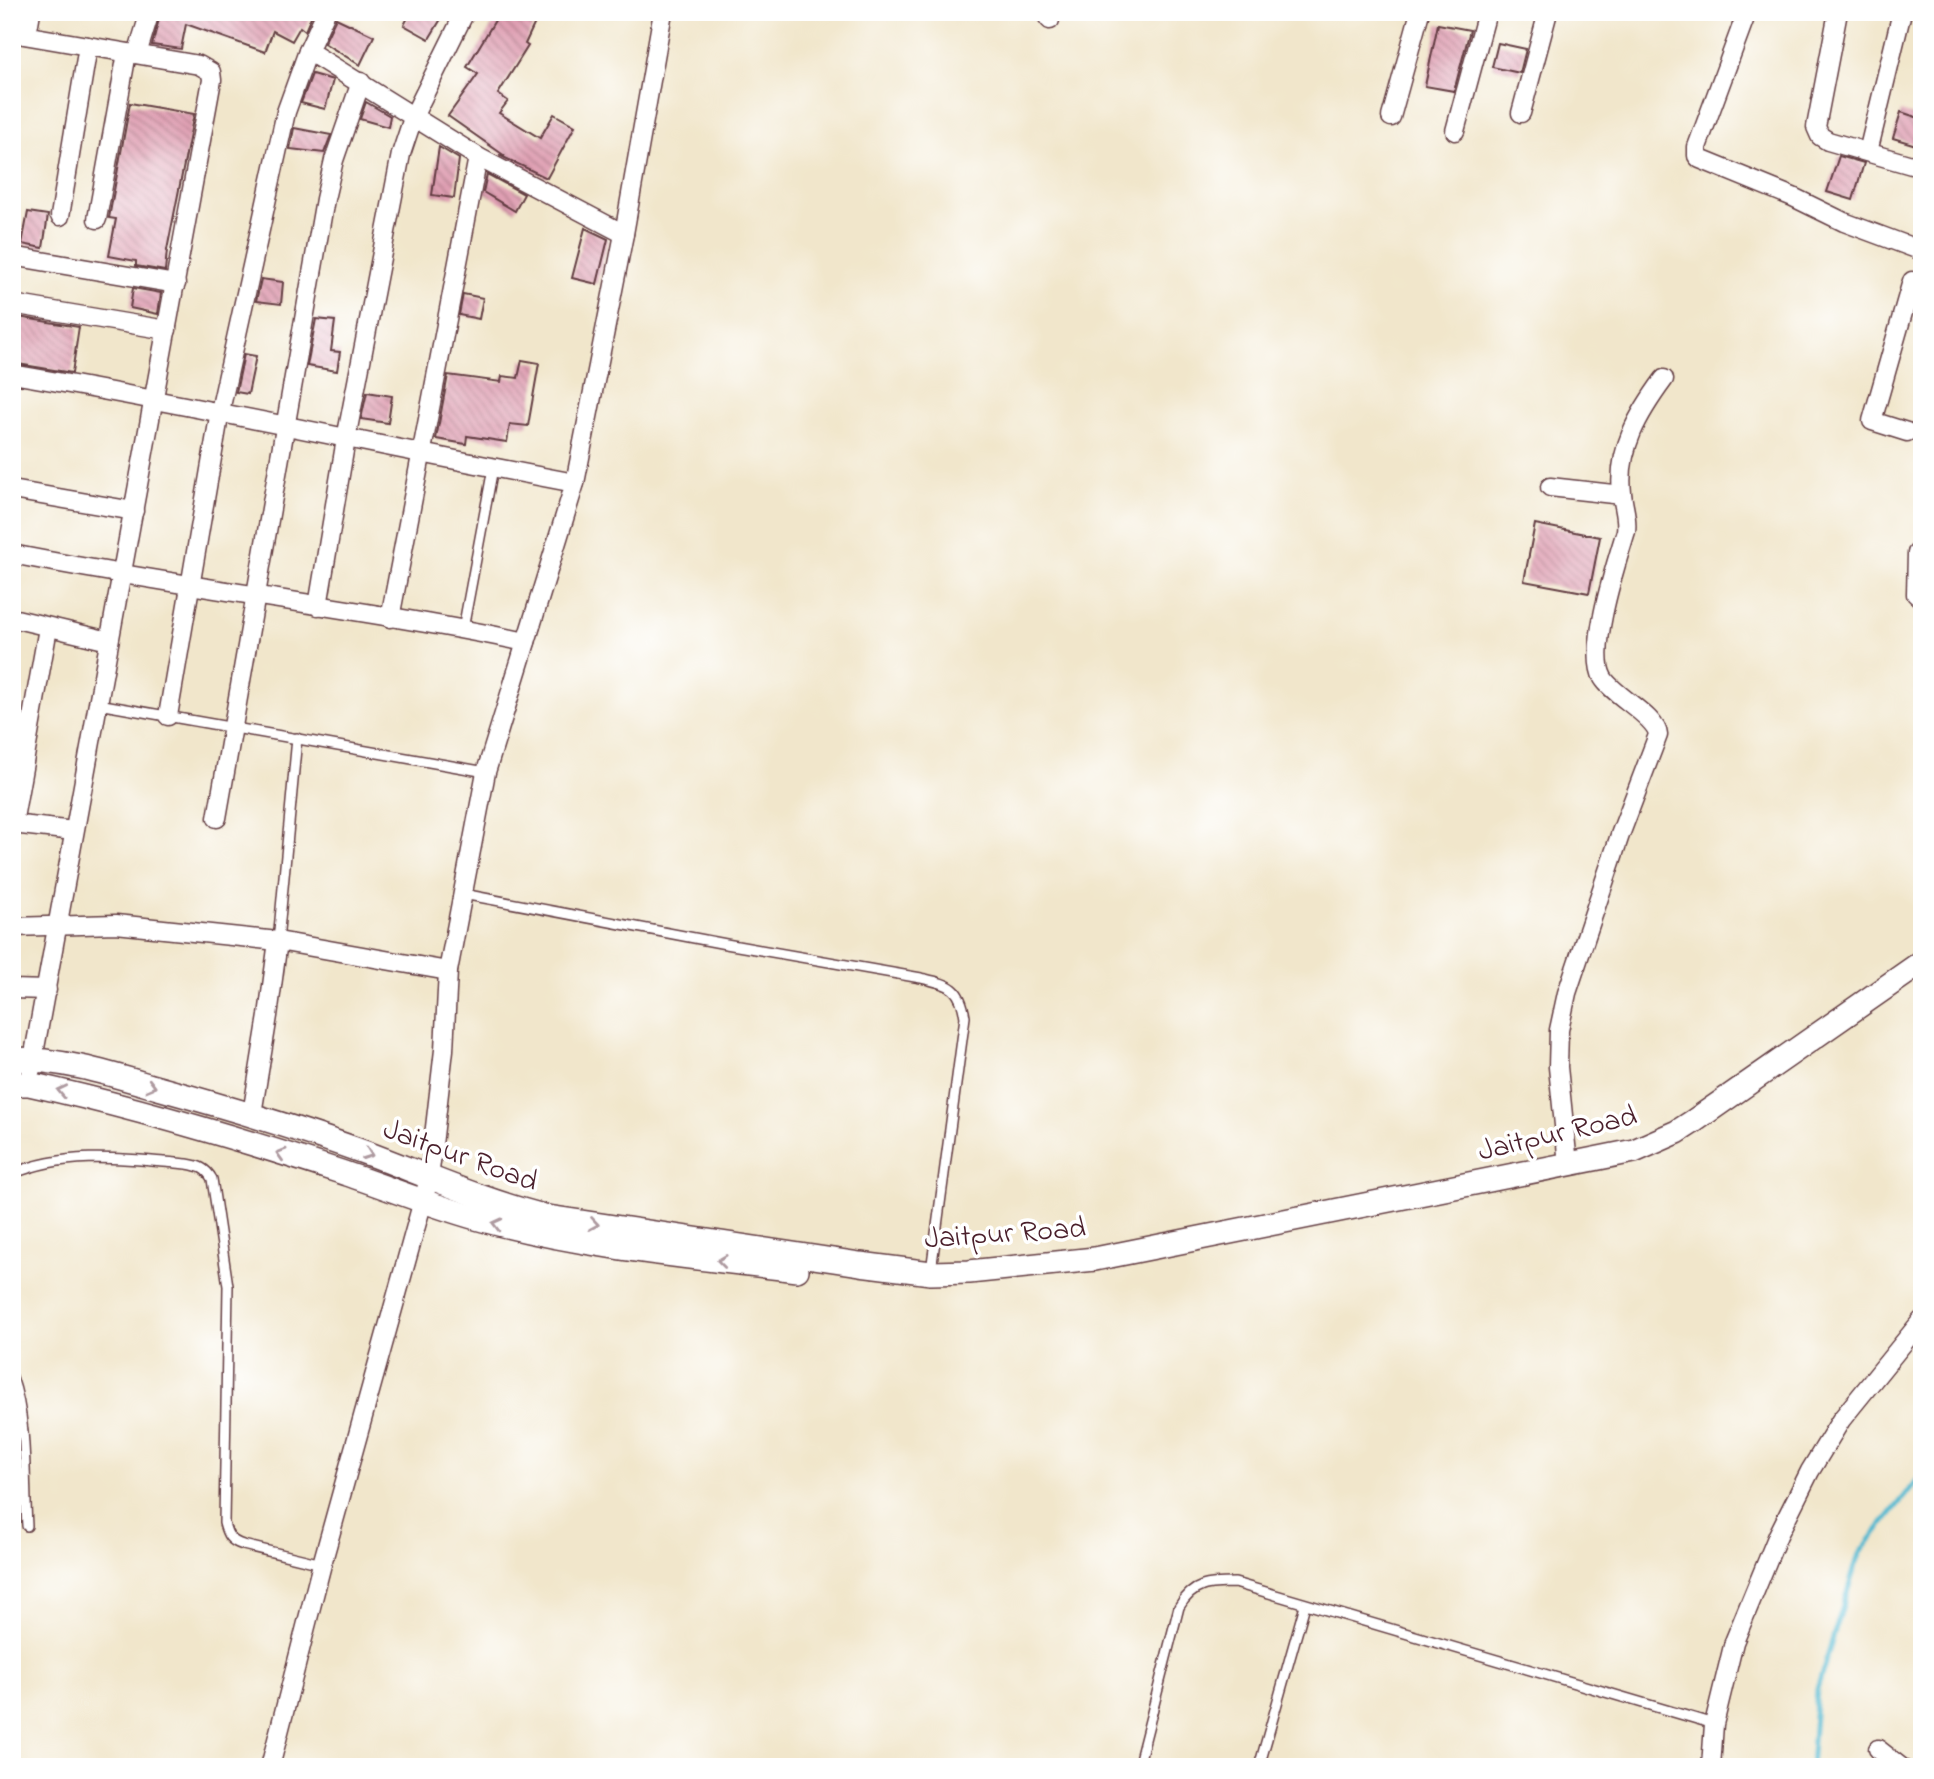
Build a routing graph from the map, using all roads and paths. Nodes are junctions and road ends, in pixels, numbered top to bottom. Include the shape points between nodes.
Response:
1 (31, 12) edge
2 (150, 12) edge
3 (326, 12) edge
4 (465, 12) edge
5 (663, 12) edge
6 (1420, 12) edge
7 (1487, 12) edge
8 (1548, 12) edge
9 (1747, 12) edge
10 (1838, 12) edge
11 (1902, 12) edge
12 (20, 34) edge
13 (88, 46) junction
14 (308, 51) junction
15 (132, 53) junction
16 (361, 82) junction
17 (1521, 113) dead end
18 (414, 115) junction
19 (1391, 117) dead end
20 (1455, 131) dead end
21 (1868, 152) junction
22 (478, 157) junction
23 (1922, 168) edge
24 (60, 216) dead end
25 (97, 219) dead end
26 (624, 234) junction
27 (1922, 251) edge
28 (12, 256) edge
29 (176, 284) junction
30 (1922, 284) edge
31 (12, 304) edge
32 (167, 330) junction
33 (12, 374) edge
34 (1664, 379) dead end
35 (155, 401) junction
36 (220, 411) junction
37 (285, 426) junction
38 (1907, 432) dead end
39 (346, 439) junction
40 (423, 453) junction
41 (493, 468) junction
42 (575, 483) junction
43 (1550, 487) dead end
44 (12, 490) edge
45 (1622, 495) junction
46 (134, 511) junction
47 (1917, 553) dead end
48 (12, 554) edge
49 (122, 576) junction
50 (190, 586) junction
51 (254, 596) junction
52 (1922, 599) edge
53 (318, 606) junction
54 (12, 618) edge
55 (390, 618) junction
56 (48, 628) junction
57 (463, 629) junction
58 (109, 641) junction
59 (526, 642) junction
60 (98, 704) junction
61 (168, 716) junction
62 (232, 728) junction
63 (297, 738) junction
64 (485, 772) junction
65 (217, 818) dead end
66 (13, 824) edge
67 (74, 831) junction
68 (463, 894) junction
69 (12, 927) edge
70 (57, 928) junction
71 (278, 942) junction
72 (1922, 962) edge
73 (449, 971) junction
74 (1922, 978) edge
75 (12, 989) edge
76 (47, 990) junction
77 (23, 1059) edge
78 (20, 1084) edge
79 (251, 1114) junction
80 (1568, 1164) junction
81 (12, 1174) edge
82 (427, 1190) junction
83 (931, 1273) junction
84 (1922, 1320) edge
85 (12, 1377) edge
86 (27, 1526) dead end
87 (322, 1564) junction
88 (1305, 1605) junction
89 (1714, 1724) junction
90 (1878, 1749) dead end
91 (270, 1767) edge
92 (1138, 1767) edge
93 (1259, 1767) edge
94 (1710, 1767) edge
95 (1900, 1767) edge

1 - 12 street
2 - 15 street
3 - 14 street
4 - 18 street
5 - 26 street
6 - 19 street
7 - 20 street
8 - 17 street
9 - 27 street via 1697,156 1844,222
10 - 21 street via 1816,127 1828,141
11 - 21 street
12 - 13 street
13 - 15 street
13 - 24 street
14 - 16 street
14 - 36 street via 286,112
15 - 25 street
15 - 29 street via 199,65 211,72
16 - 18 street
16 - 37 street via 325,199
18 - 22 street
18 - 39 street via 401,154
21 - 23 street
22 - 26 street
22 - 40 street
26 - 42 street
28 - 29 street
29 - 32 street
30 - 38 street via 1912,281 1872,421
31 - 32 street
32 - 35 street
33 - 35 street
34 - 45 street via 1637,417 1626,443
35 - 36 street
35 - 46 street
36 - 37 street
36 - 50 street
37 - 39 street
37 - 51 street
39 - 40 street
39 - 53 street
40 - 41 street
40 - 55 street
41 - 42 street
41 - 57 lane
42 - 59 street
43 - 45 street
44 - 46 street
45 - 80 street via 1628,519 1605,604 1600,665 1602,676 1655,724 1658,735 1620,835 1559,1030
46 - 49 street
47 - 52 street via 1916,594
48 - 49 street
49 - 50 street
49 - 58 street
50 - 51 street
50 - 61 street
51 - 53 street
51 - 62 street
53 - 55 street
54 - 56 street
55 - 57 street
56 - 58 street
56 - 66 street
57 - 59 street
58 - 60 street
59 - 64 street
60 - 61 lane
60 - 67 street
61 - 62 lane
62 - 63 lane
62 - 65 street
63 - 64 lane
63 - 71 lane
64 - 68 street
66 - 67 street
67 - 70 street
68 - 73 street
68 - 83 lane via 921,978 957,990 965,1017
69 - 70 street
70 - 71 street via 116,924
70 - 76 street
71 - 73 street
71 - 79 street
72 - 80 street, Jaitpur Road via 1676,1132 1634,1151
73 - 82 street
74 -> 82 street, Jaitpur Road via 1653,1157 1078,1274 957,1287 919,1286 586,1243 484,1220
75 - 76 street
76 - 77 street
77 - 78 street
77 -> 79 street, Jaitpur Road via 86,1068
82 -> 78 street, Jaitpur Road via 340,1172 147,1112
79 -> 82 street, Jaitpur Road via 372,1155
80 - 83 street, Jaitpur Road via 1095,1259
81 - 87 lane via 47,1163 97,1157 187,1164 207,1171 228,1286 228,1535 243,1545
82 -> 83 street, Jaitpur Road via 548,1217
82 - 87 street
84 - 89 street via 1841,1420 1810,1471 1734,1642
85 - 86 lane via 22,1423
87 - 91 street
88 - 89 lane
88 - 92 lane via 1234,1583 1214,1583 1186,1595 1179,1607
88 - 93 lane
89 - 94 street
90 - 95 street

